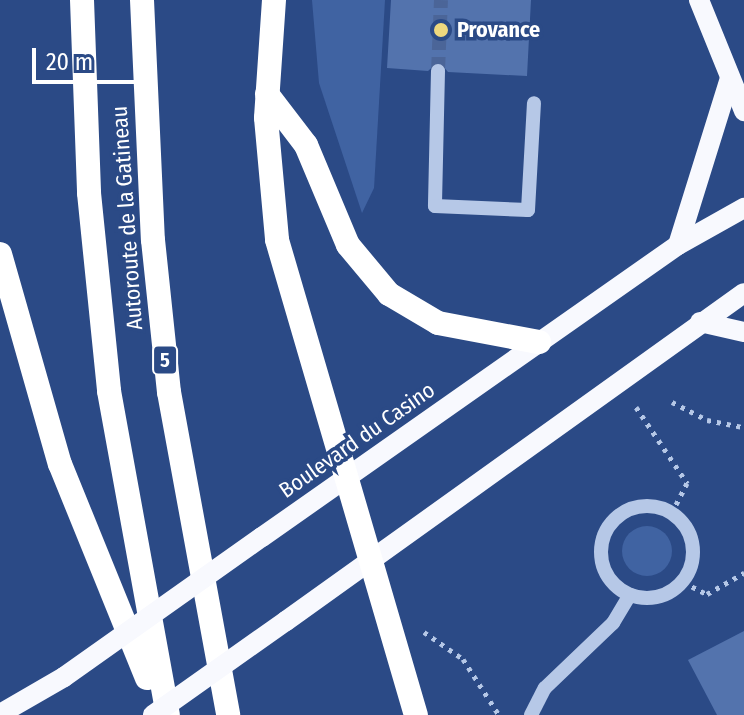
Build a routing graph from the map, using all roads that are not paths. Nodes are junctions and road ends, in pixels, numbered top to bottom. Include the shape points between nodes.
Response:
1 (82, 0) edge
2 (142, 0) edge
3 (274, 0) edge
4 (699, 0) edge
5 (438, 71) tunnel mouth
6 (730, 78) junction
7 (267, 94) junction
8 (534, 103) dead end
9 (744, 111) edge
10 (744, 208) edge
11 (678, 245) junction
12 (0, 254) edge
13 (744, 293) edge
14 (700, 322) junction
15 (744, 332) edge
16 (539, 342) junction
17 (349, 475) junction
18 (373, 559) junction
19 (630, 595) junction
20 (0, 714) edge
21 (153, 715) edge
22 (165, 715) edge
23 (228, 715) edge
24 (416, 715) edge
25 (531, 715) edge

1 - 22 highway, Autoroute de la Gatineau via 89,193 109,391
2 - 23 highway, Autoroute de la Gatineau / 5 via 167,380
3 - 7 highway
4 - 6 main road
5 - 8 street via 435,206 528,210
6 - 9 main road
6 - 11 main road
7 - 16 highway via 306,145 348,245 389,294 438,323
7 - 17 highway via 277,240
10 - 11 main road, Boulevard du Casino
11 - 16 main road, Boulevard du Casino
12 - 22 highway via 60,464
13 - 14 main road
14 - 15 main road
14 - 18 main road
16 - 17 main road, Boulevard du Casino
17 - 18 highway
17 - 20 main road, Boulevard du Casino, bridge via 64,677
18 - 21 main road, bridge
18 - 24 highway
19 - 19 street via 662,596 683,582 693,544 672,513 636,508 609,526 603,566
19 - 25 street via 613,623 545,688

